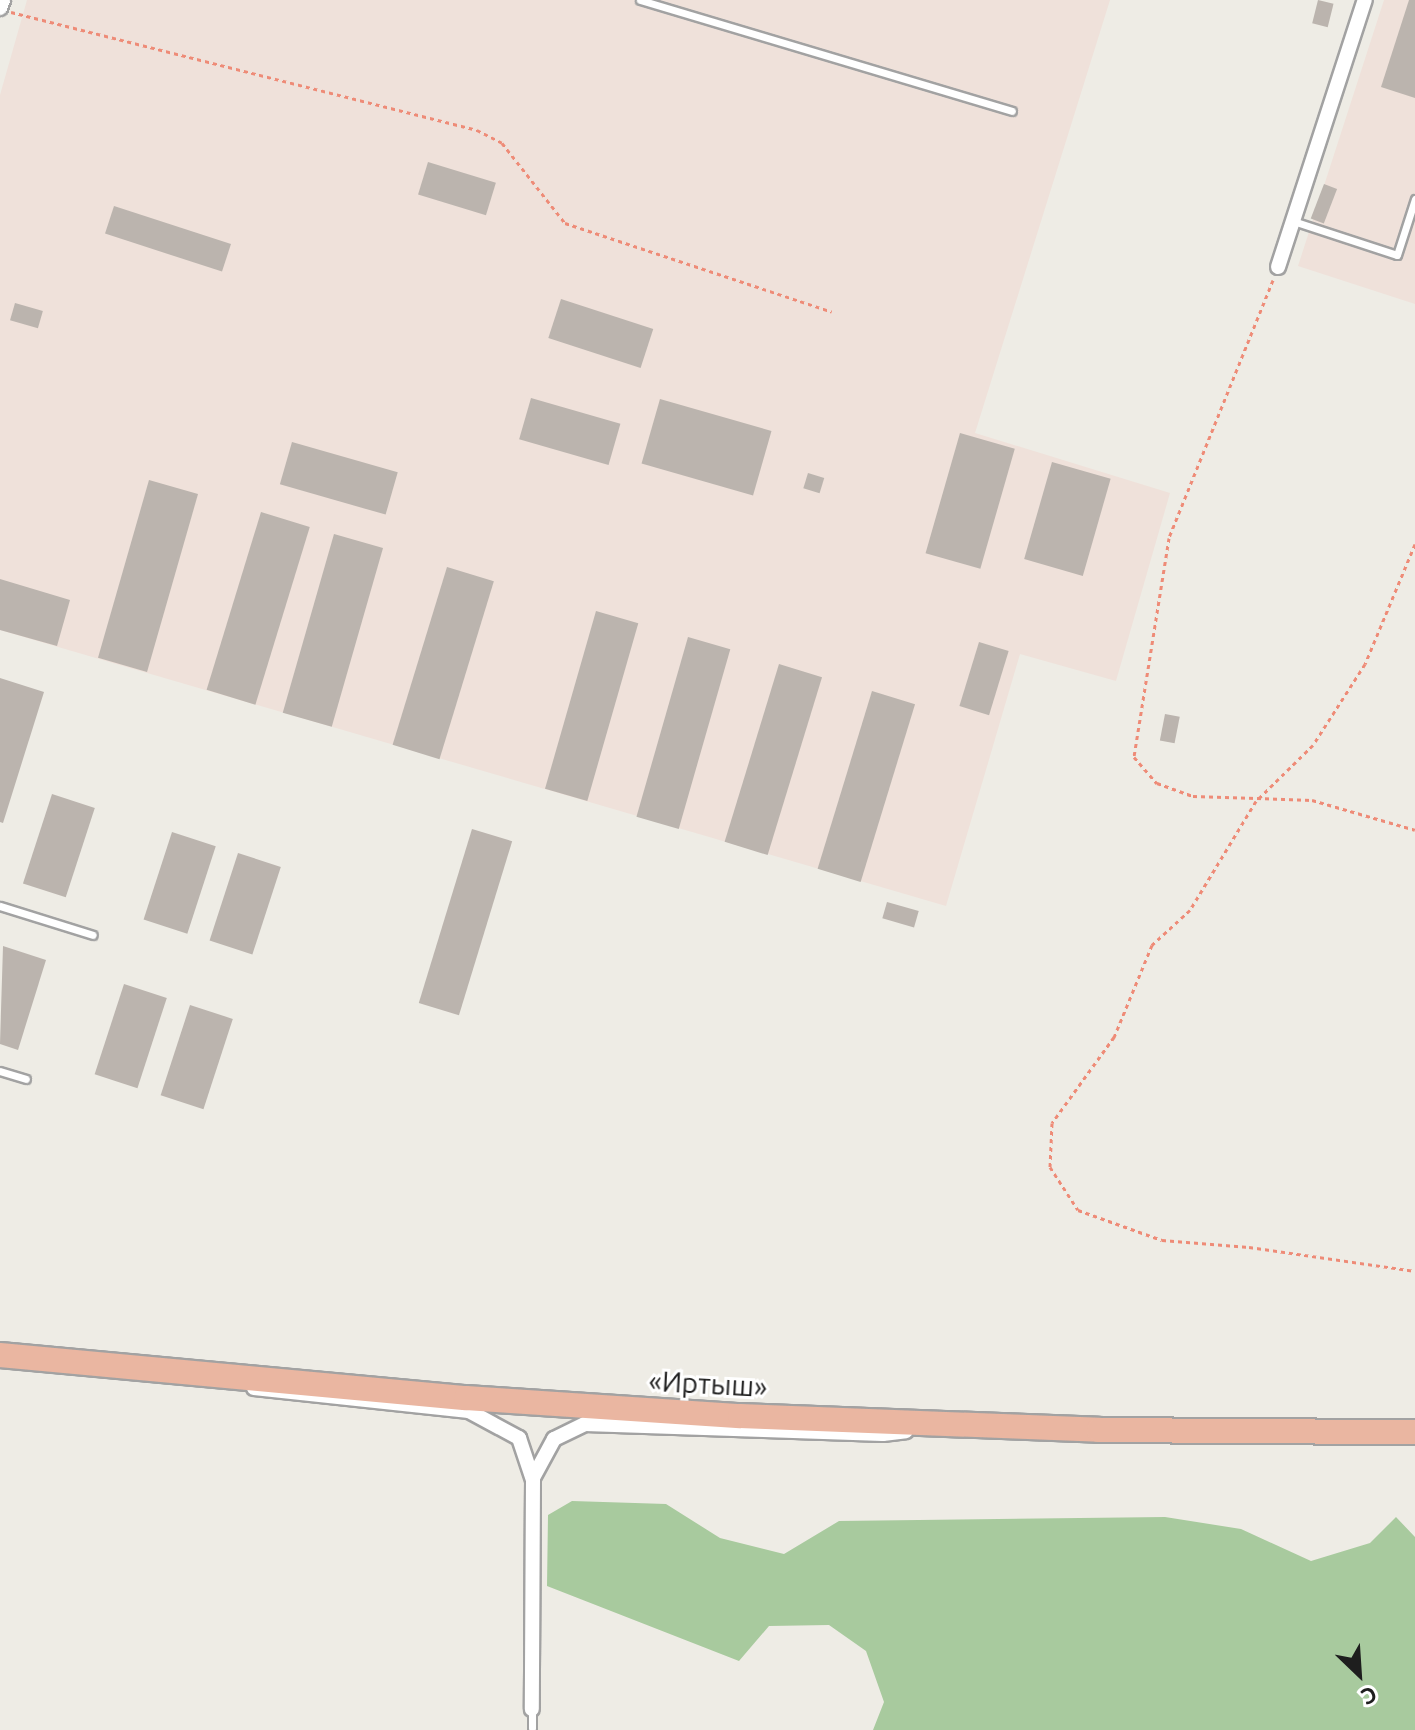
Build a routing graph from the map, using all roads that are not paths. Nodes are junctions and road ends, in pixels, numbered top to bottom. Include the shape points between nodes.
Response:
1 (3, 0) edge
2 (640, 0) edge
3 (1365, 0) edge
4 (0, 8) edge
5 (1012, 111) dead end
6 (1415, 199) edge
7 (1293, 221) junction
8 (1405, 229) junction
9 (1415, 232) edge
10 (1278, 267) road end
11 (0, 906) edge
12 (93, 935) dead end
13 (0, 1071) edge
14 (26, 1079) dead end
15 (0, 1355) edge
16 (202, 1374) junction
17 (945, 1424) junction
18 (1415, 1432) edge
19 (533, 1480) junction
20 (532, 1709) joint
21 (532, 1728) edge

1 - 4 street
2 - 5 lane
3 - 7 street
6 - 8 lane
7 - 8 lane via 1397,255
7 - 10 street
8 - 9 lane
11 - 12 lane
13 - 14 lane
15 - 16 highway, «Иртыш»
16 - 17 highway, «Иртыш» via 605,1408
16 - 19 street via 275,1393 469,1411 519,1438
17 - 18 highway, «Иртыш»
17 - 19 street via 883,1434 585,1424 554,1439
19 - 20 street
20 - 21 lane

